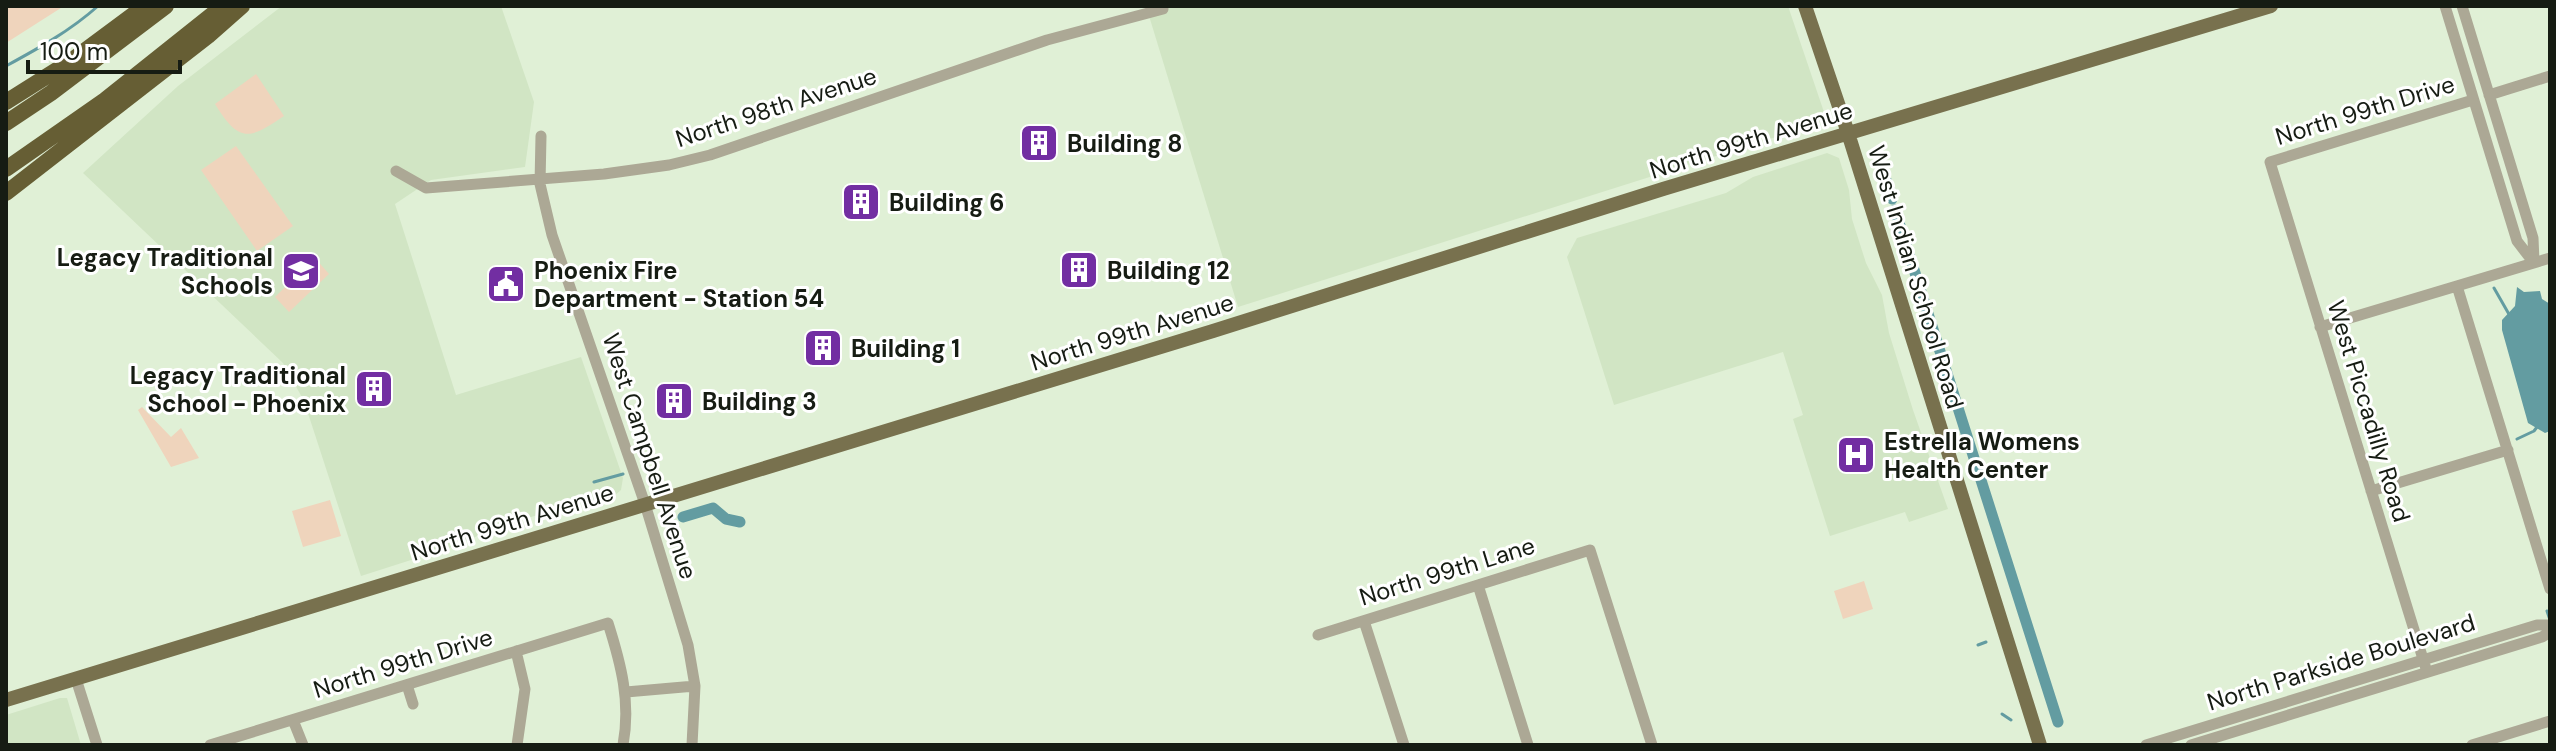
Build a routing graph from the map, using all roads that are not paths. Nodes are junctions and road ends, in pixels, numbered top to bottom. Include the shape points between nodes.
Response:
1 (145, 6) edge
2 (166, 6) edge
3 (223, 6) edge
4 (242, 6) edge
5 (1805, 6) edge
6 (2271, 6) edge
7 (2445, 6) edge
8 (2462, 6) edge
9 (1163, 9) dead end
10 (2550, 76) edge
11 (2489, 95) junction
12 (2473, 100) junction
13 (6, 102) edge
14 (6, 123) edge
15 (1848, 133) junction
16 (541, 136) dead end
17 (2270, 162) joint
18 (6, 169) edge
19 (396, 171) dead end
20 (540, 179) junction
21 (6, 193) edge
22 (2550, 258) edge
23 (2534, 263) junction
24 (2457, 286) junction
25 (2320, 327) junction
26 (2508, 450) junction
27 (2371, 491) junction
28 (645, 504) junction
29 (1478, 585) junction
30 (2550, 589) edge
31 (1364, 621) junction
32 (2550, 625) edge
33 (2550, 632) edge
34 (1318, 635) dead end
35 (516, 651) junction
36 (2423, 659) junction
37 (2427, 672) junction
38 (76, 679) junction
39 (407, 685) junction
40 (695, 686) junction
41 (626, 692) junction
42 (6, 700) edge
43 (413, 704) dead end
44 (293, 720) junction
45 (2550, 721) edge
46 (2208, 725) junction
47 (2214, 742) edge
48 (97, 745) edge
49 (210, 745) edge
50 (303, 745) edge
51 (517, 745) edge
52 (623, 745) edge
53 (692, 745) edge
54 (1404, 745) edge
55 (1528, 745) edge
56 (1652, 745) edge
57 (2040, 745) edge
58 (2146, 745) edge
59 (2191, 745) edge
60 (2472, 745) edge

1 - 13 highway
2 - 14 highway
3 - 18 highway via 105,100
4 - 21 highway
5 - 15 main road, West Indian School Road
6 - 15 main road, North 99th Avenue
7 - 12 street
8 - 11 street
9 - 20 street, North 98th Avenue via 1047,40 710,155
10 - 11 street, North 99th Drive
11 - 23 street via 2533,238
12 - 17 street, North 99th Drive
12 - 23 street via 2517,241
15 - 28 main road, North 99th Avenue
15 - 57 main road, West Indian School Road
16 - 20 street, West Campbell Avenue
17 - 25 street, West Piccadilly Road
19 - 20 street, North 98th Avenue via 426,188
20 - 28 street, West Campbell Avenue via 552,235
22 - 23 street
23 - 24 street
24 - 25 street
24 - 26 street
25 - 27 street, West Piccadilly Road
26 - 27 street
26 - 30 street
27 - 36 street, West Piccadilly Road
28 - 38 main road, North 99th Avenue
28 - 40 street, West Campbell Avenue via 688,645
29 - 31 street, North 99th Lane
29 - 55 street
29 - 56 street, North 99th Lane via 1590,550
31 - 34 street, North 99th Lane
31 - 54 street
32 - 36 street, North Parkside Boulevard
33 - 37 street, North Parkside Boulevard
35 - 39 street, North 99th Drive
35 - 41 street, North 99th Drive via 608,623
35 - 51 street via 525,689
36 - 37 street, West Piccadilly Road
36 - 46 street, North Parkside Boulevard
37 - 47 street, North Parkside Boulevard
38 - 42 main road, North 99th Avenue
38 - 48 street
39 - 43 street
39 - 44 street, North 99th Drive
40 - 41 street
40 - 53 street, West Campbell Avenue
41 - 52 street
44 - 49 street, North 99th Drive
44 - 50 street
45 - 60 street
46 - 47 street
46 - 58 street, North Parkside Boulevard
47 - 59 street, North Parkside Boulevard

